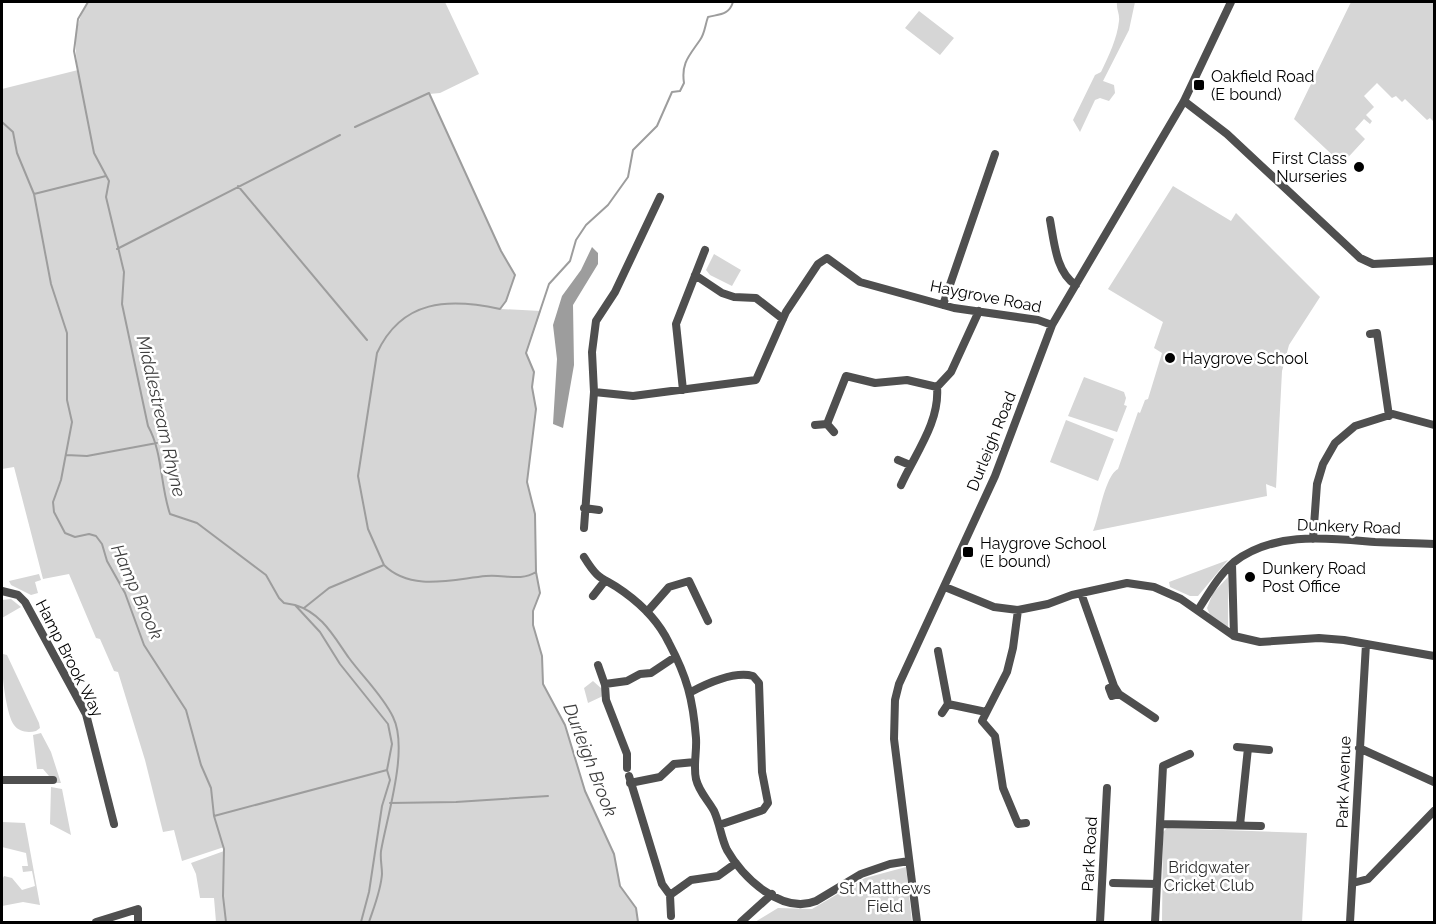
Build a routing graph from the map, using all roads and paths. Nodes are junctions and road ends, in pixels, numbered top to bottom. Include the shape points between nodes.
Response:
1 (1231, 2) edge
2 (1184, 101) junction
3 (995, 154) dead end
4 (660, 197) dead end
5 (1050, 220) dead end
6 (705, 250) dead end
7 (1434, 261) edge
8 (695, 276) junction
9 (1076, 285) junction
10 (943, 305) junction
11 (979, 311) junction
12 (783, 319) junction
13 (1052, 326) junction
14 (1370, 334) dead end
15 (836, 372) dead end
16 (846, 376) junction
17 (937, 387) junction
18 (683, 390) junction
19 (594, 392) junction
20 (1389, 416) junction
21 (827, 424) junction
22 (1434, 424) edge
23 (815, 425) dead end
24 (834, 432) dead end
25 (898, 460) dead end
26 (910, 465) junction
27 (901, 485) dead end
28 (584, 508) junction
29 (599, 510) dead end
30 (584, 528) dead end
31 (1313, 539) junction
32 (1434, 544) edge
33 (584, 557) dead end
34 (1232, 564) junction
35 (686, 571) dead end
36 (689, 581) junction
37 (604, 582) junction
38 (945, 587) junction
39 (2, 591) edge
40 (1081, 593) junction
41 (593, 596) dead end
42 (1198, 609) junction
43 (1018, 610) junction
44 (648, 612) junction
45 (708, 621) dead end
46 (1234, 636) junction
47 (1366, 644) junction
48 (938, 651) dead end
49 (1434, 656) edge
50 (675, 657) junction
51 (598, 665) dead end
52 (605, 684) junction
53 (1109, 688) dead end
54 (691, 692) junction
55 (1119, 694) junction
56 (948, 704) junction
57 (986, 712) junction
58 (942, 713) dead end
59 (1155, 718) dead end
60 (1237, 747) dead end
61 (1248, 748) junction
62 (1359, 748) junction
63 (1269, 750) dead end
64 (1190, 754) dead end
65 (695, 762) junction
66 (629, 776) junction
67 (2, 780) edge
68 (53, 780) dead end
69 (1434, 782) edge
70 (1107, 788) dead end
71 (1434, 811) edge
72 (1026, 823) dead end
73 (114, 824) dead end
74 (1160, 824) junction
75 (719, 825) junction
76 (1240, 825) junction
77 (1261, 826) dead end
78 (909, 861) junction
79 (736, 863) junction
80 (1113, 883) dead end
81 (1353, 883) junction
82 (1157, 884) junction
83 (772, 894) junction
84 (670, 895) junction
85 (671, 916) dead end
86 (96, 922) edge
87 (138, 922) edge
88 (741, 922) edge
89 (917, 922) edge
90 (1100, 922) edge
91 (1155, 922) edge
92 (1350, 922) edge

1 - 2 street, Durleigh Road
2 - 7 street via 1227,134 1360,258 1373,264
2 - 9 street, Durleigh Road
3 - 10 street
4 - 19 street via 615,292 596,321 592,352
5 - 9 street via 1066,276
6 - 8 street
8 - 12 street via 722,293 756,298
8 - 18 street via 676,324
9 - 13 street, Durleigh Road
10 - 11 street, Haygrove Road
10 - 12 street, Haygrove Road via 860,282 827,258 818,264
11 - 13 street, Haygrove Road via 1038,320
11 - 17 street via 951,372
12 - 18 street via 756,380
13 - 38 street, Durleigh Road via 995,476
14 - 20 street via 1377,333
15 - 16 street
16 - 17 street via 876,383 907,380
16 - 21 street
17 - 26 street via 938,404
18 - 19 street via 633,396
19 - 28 street
20 - 22 street
20 - 31 street via 1355,426 1335,443 1317,484
21 - 23 street
21 - 24 street
25 - 26 street
26 - 27 street
28 - 29 street
28 - 30 street
31 - 32 street, Dunkery Road
31 - 34 street, Dunkery Road via 1269,543
33 - 37 street
34 - 42 street, Dunkery Road
34 - 46 street
35 - 36 street
36 - 44 street via 669,587
36 - 45 street
37 - 41 street
37 - 44 street
38 - 43 street via 994,607
38 - 78 street, Durleigh Road via 909,661 896,700 894,747
39 - 73 street, Hamp Brook Way via 18,595 25,602 86,714
40 - 42 street via 1126,583 1154,587
40 - 43 street
40 - 55 street
42 - 46 street
43 - 57 street via 1007,672
44 - 50 street
46 - 47 street via 1260,642 1319,638
47 - 49 street
47 - 62 street, Park Avenue
48 - 56 street
50 - 52 street via 651,674
50 - 54 street
51 - 52 street
52 - 66 street via 606,700 627,754
53 - 55 street via 1112,696
54 - 65 street
54 - 75 street via 739,676 753,676 759,683 762,772 768,803 763,810
55 - 59 street
56 - 57 street
56 - 58 street
57 - 72 street via 982,721 995,736 1003,788 1018,824
60 - 61 street
61 - 63 street
61 - 76 street
62 - 69 street
62 - 81 street, Park Avenue
64 - 74 street via 1162,766
65 - 66 street via 674,764 660,777
65 - 75 street via 698,786
66 - 84 street via 662,884
67 - 68 street
70 - 90 street, Park Road
71 - 81 street via 1368,879
74 - 76 street
74 - 82 street
75 - 79 street
76 - 77 street
78 - 83 street via 861,874 811,903 800,904
78 - 89 street, Durleigh Road
79 - 83 street
79 - 84 street via 718,876 691,880
80 - 82 street via 1126,879
81 - 92 street, Park Avenue
82 - 91 street
83 - 88 street
84 - 85 street
86 - 87 street via 138,909

